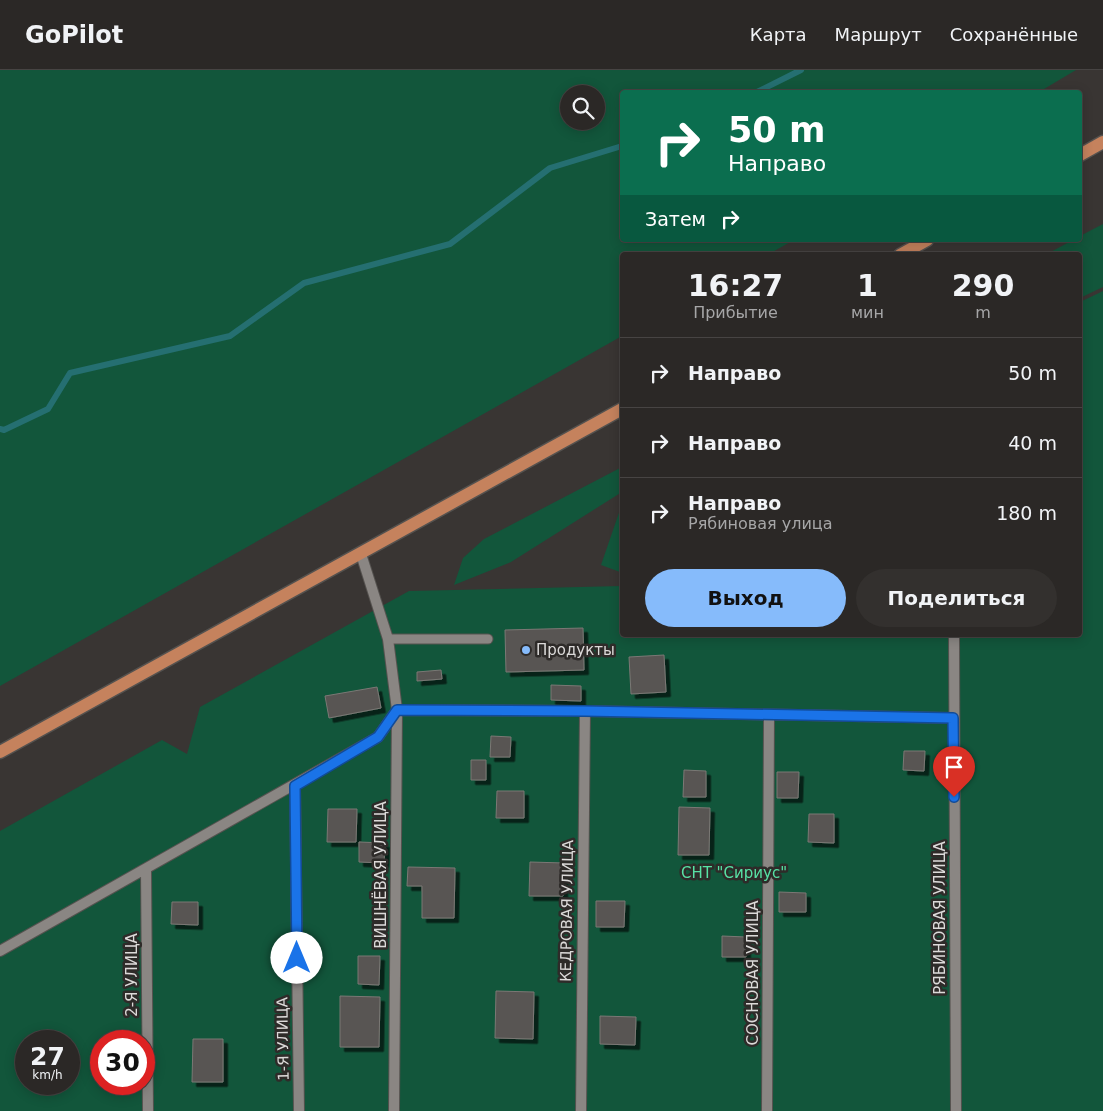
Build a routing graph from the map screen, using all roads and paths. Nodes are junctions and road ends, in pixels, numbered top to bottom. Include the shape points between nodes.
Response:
1 (1103, 142) edge
2 (1082, 154) edge
3 (923, 242) edge
4 (905, 252) edge
5 (620, 410) edge
6 (361, 554) junction
7 (954, 637) edge
8 (388, 639) junction
9 (488, 639) dead end
10 (397, 710) junction
11 (585, 711) junction
12 (769, 715) junction
13 (953, 718) junction
14 (0, 752) edge
15 (295, 786) junction
16 (146, 870) junction
17 (0, 951) edge
18 (148, 1111) edge
19 (299, 1111) edge
20 (394, 1111) edge
21 (581, 1111) edge
22 (767, 1111) edge
23 (956, 1111) edge

1 - 2 main road
3 - 4 main road
5 - 6 main road
6 - 8 street, ВИШНЁВАЯ УЛИЦА
6 - 14 main road
7 - 13 street, РЯБИНОВАЯ УЛИЦА
8 - 9 lane
8 - 10 street, ВИШНЁВАЯ УЛИЦА
10 - 11 street
10 - 15 street via 378,737
10 - 20 street, ВИШНЁВАЯ УЛИЦА
11 - 12 street
11 - 21 street, КЕДРОВАЯ УЛИЦА
12 - 13 street
12 - 22 street, СОСНОВАЯ УЛИЦА
13 - 23 street, РЯБИНОВАЯ УЛИЦА
15 - 16 street
15 - 19 street, 1-Я УЛИЦА
16 - 17 street
16 - 18 street, 2-Я УЛИЦА

